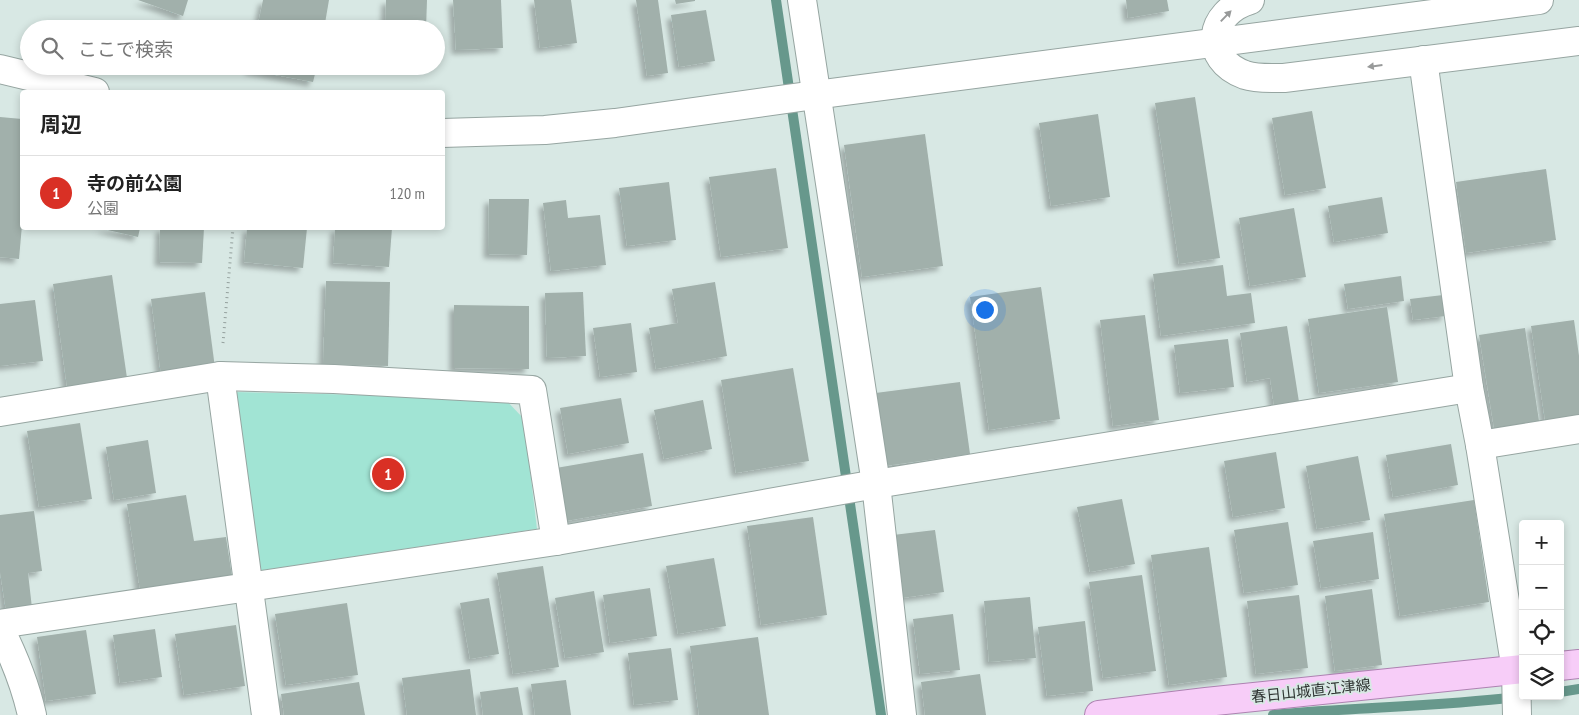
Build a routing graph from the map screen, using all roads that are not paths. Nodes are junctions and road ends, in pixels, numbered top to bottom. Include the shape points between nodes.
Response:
1 (802, 0) edge
2 (1250, 0) edge
3 (1539, 0) edge
4 (1579, 41) edge
5 (1215, 42) junction
6 (1423, 60) junction
7 (0, 69) edge
8 (20, 74) edge
9 (25, 75) edge
10 (86, 90) edge
11 (815, 95) junction
12 (445, 133) edge
13 (220, 376) junction
14 (1469, 388) junction
15 (0, 412) edge
16 (1579, 429) edge
17 (1480, 445) junction
18 (876, 484) junction
19 (556, 540) junction
20 (248, 587) junction
21 (0, 624) edge
22 (0, 629) edge
23 (1519, 664) edge
24 (1579, 664) edge
25 (1564, 666) edge
26 (1519, 670) edge
27 (1519, 685) edge
28 (32, 715) edge
29 (266, 715) edge
30 (902, 715) edge
31 (1099, 715) edge
32 (1517, 715) edge

1 - 11 street
5 -> 2 street via 1218,25 1228,12
3 - 5 street
4 - 6 street
6 -> 5 street via 1262,78 1246,76 1230,67 1220,58
5 - 11 street
6 - 14 street
7 - 8 street
9 - 10 street
11 - 12 street via 615,123 545,130
11 - 18 street
13 - 15 street
13 - 19 street via 532,390
13 - 20 street
14 - 17 street
14 - 18 street
16 - 17 street
17 - 23 street
18 - 19 street
18 - 30 street
19 - 20 street
20 - 21 street
20 - 29 street
22 - 28 street via 25,686
24 - 25 main road
26 - 31 main road, 春日山城直江津線
27 - 32 street

